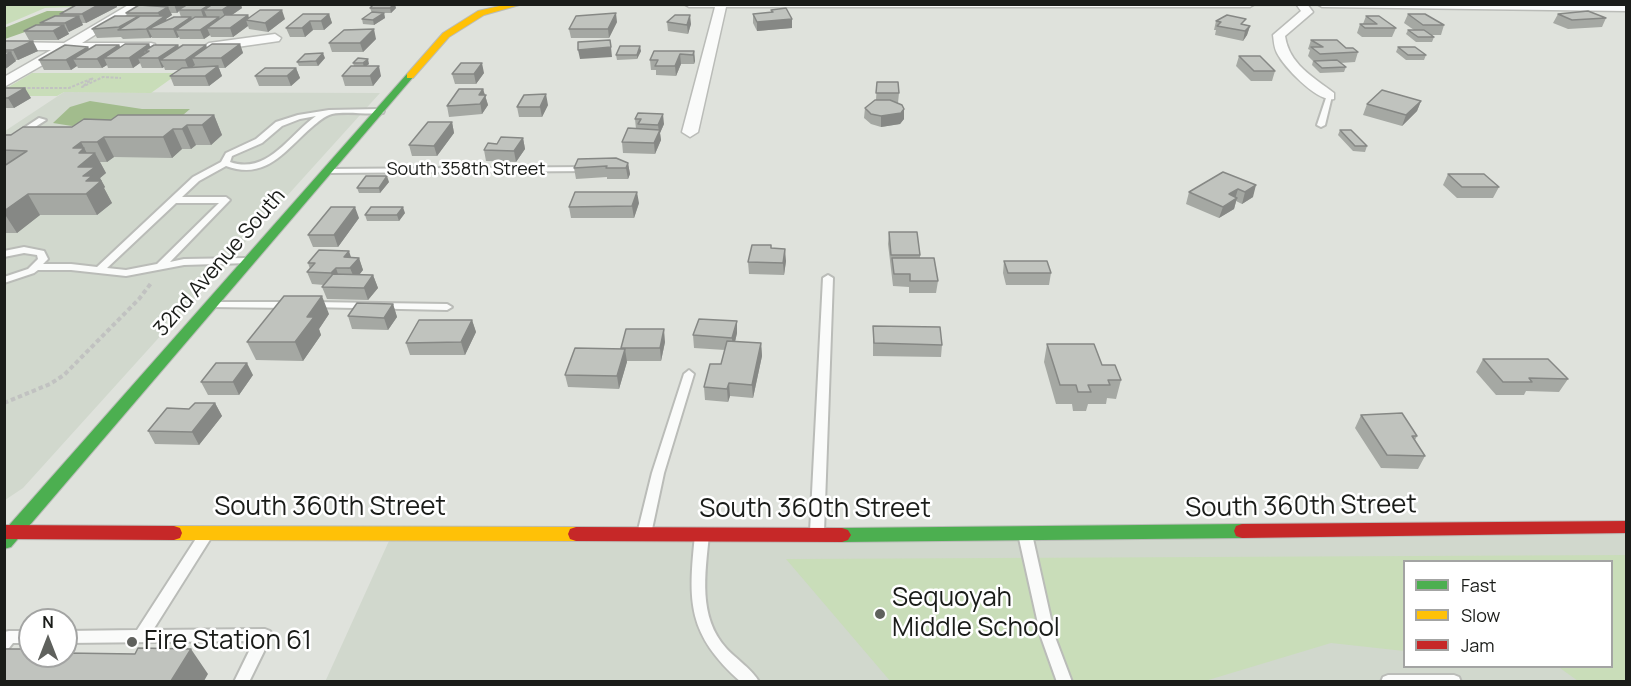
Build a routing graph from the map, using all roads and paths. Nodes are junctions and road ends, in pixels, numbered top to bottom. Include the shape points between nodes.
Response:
1 (139, 4) edge
2 (519, 4) edge
3 (689, 4) edge
4 (1250, 4) edge
5 (1301, 4) edge
6 (1322, 4) edge
7 (721, 5) edge
8 (901, 5) edge
9 (984, 5) edge
10 (1626, 8) edge
11 (275, 38) dead end
12 (4, 46) edge
13 (67, 46) junction
14 (160, 47) edge
15 (195, 47) edge
16 (121, 78) dead end
17 (4, 83) edge
18 (23, 88) edge
19 (1329, 96) joint
20 (380, 111) junction
21 (329, 112) junction
22 (42, 120) dead end
23 (1321, 125) dead end
24 (690, 132) dead end
25 (4, 145) edge
26 (226, 163) junction
27 (592, 169) edge
28 (328, 171) junction
29 (174, 200) junction
30 (4, 254) edge
31 (250, 261) junction
32 (36, 267) junction
33 (162, 267) junction
34 (99, 270) junction
35 (828, 278) dead end
36 (4, 280) edge
37 (212, 305) junction
38 (447, 307) dead end
39 (689, 374) dead end
40 (4, 403) edge
41 (1626, 527) edge
42 (207, 532) junction
43 (644, 534) junction
44 (1025, 534) junction
45 (7, 535) edge
46 (702, 535) junction
47 (817, 535) junction
48 (141, 636) junction
49 (18, 637) edge
50 (78, 637) edge
51 (4, 643) edge
52 (240, 681) edge
53 (752, 681) edge
54 (1065, 681) edge
55 (1388, 681) edge
56 (1454, 681) edge

1 - 13 street
2 - 20 street, 32nd Avenue South via 490,9 446,34
3 - 7 street
4 - 9 street
5 - 19 street via 1307,12 1279,35 1279,44 1289,63
6 - 10 street
7 - 8 street
7 - 24 street
8 - 9 street
11 - 15 street
12 - 13 street
13 - 14 street
13 - 17 street
16 - 18 path via 100,78 82,87 93,78 69,88
19 - 23 lane
20 - 21 lane
20 - 28 street, 32nd Avenue South
21 - 26 lane via 279,124 259,141 229,155
21 - 26 lane via 315,118 271,160 247,167
22 - 25 lane
26 - 29 lane via 196,179
27 - 28 lane, South 358th Street
28 - 31 street, 32nd Avenue South
29 - 33 lane via 226,200
29 - 34 lane
30 - 32 lane via 37,251 43,259
31 - 33 lane via 200,261
31 - 37 street, 32nd Avenue South
32 - 34 lane
32 - 36 lane
33 - 34 lane via 126,273
33 - 40 path via 139,299 64,375
35 - 47 lane
37 - 38 lane
37 - 45 street, 32nd Avenue South
39 - 43 lane via 651,491
41 - 44 street, South 360th Street
42 - 43 street, South 360th Street
42 - 45 street, South 360th Street
42 - 48 lane
43 - 46 street, South 360th Street
44 - 47 street, South 360th Street
44 - 54 lane via 1048,638
46 - 47 street, South 360th Street
46 - 53 lane via 696,589 702,622 725,658
48 - 50 lane
48 - 52 lane via 265,635
49 - 51 lane via 9,637
55 - 56 lane

